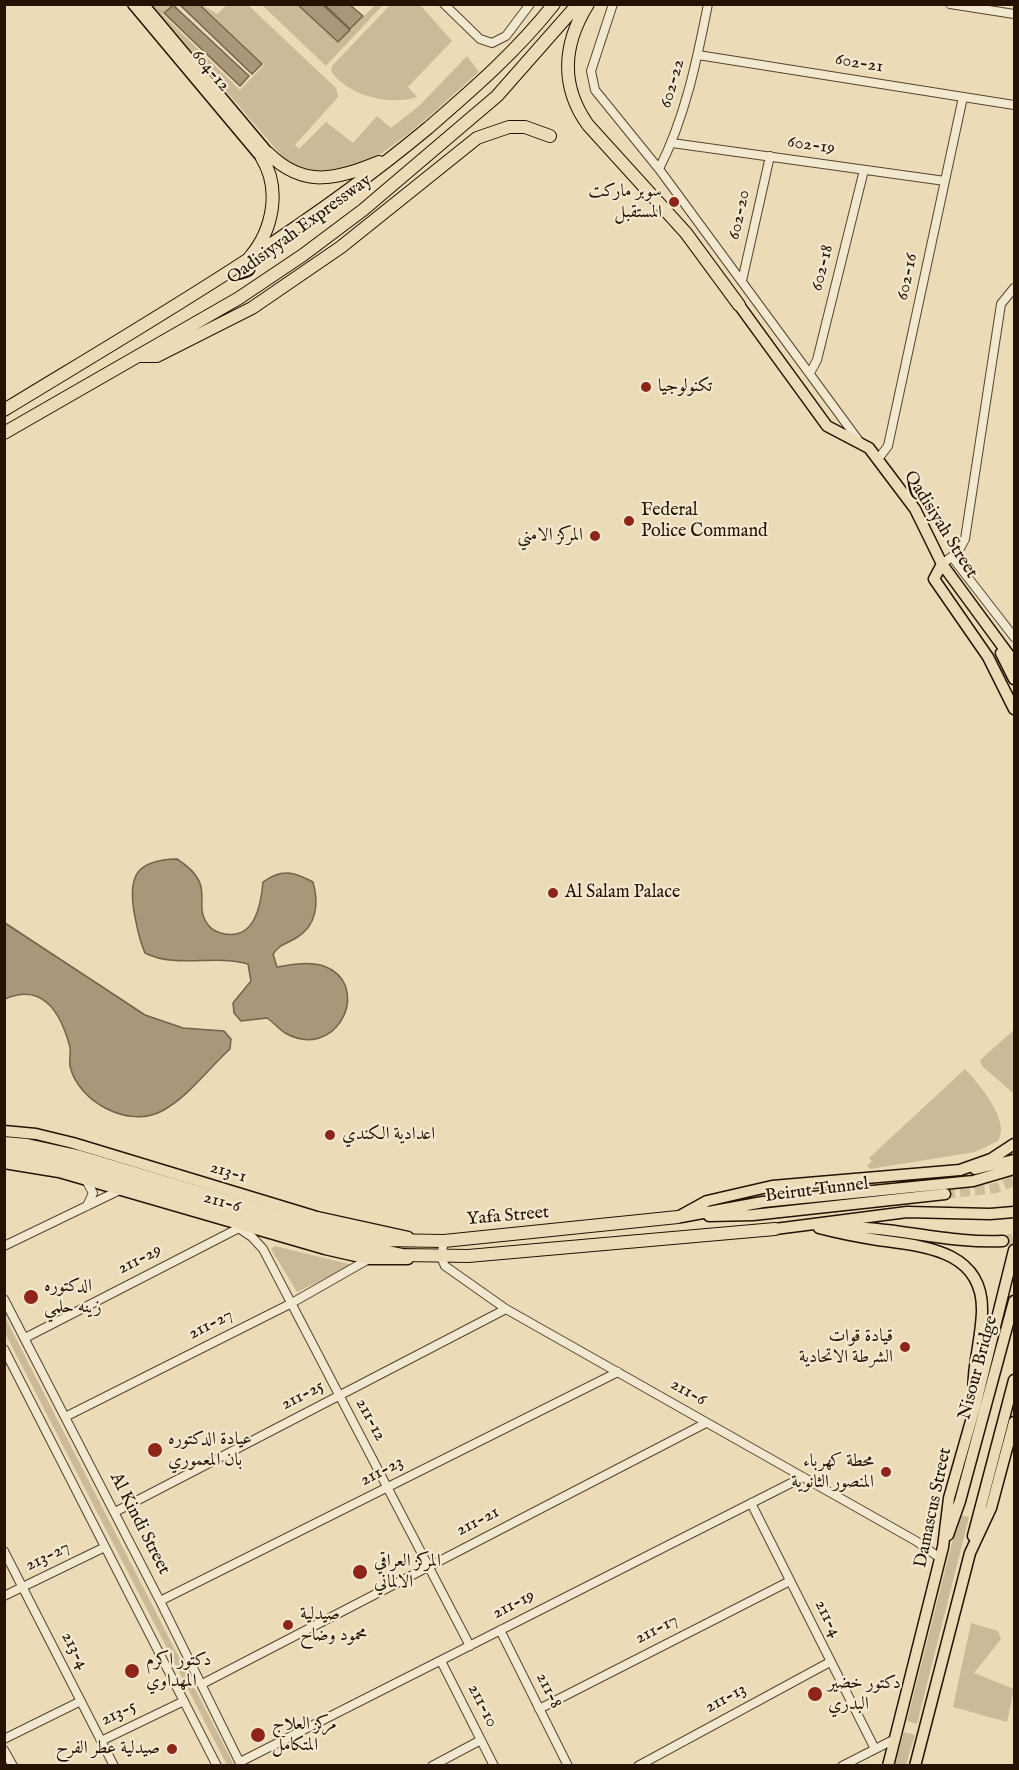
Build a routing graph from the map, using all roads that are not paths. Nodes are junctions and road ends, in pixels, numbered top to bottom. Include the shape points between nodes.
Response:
1 (132, 4) edge
2 (143, 4) edge
3 (444, 4) edge
4 (530, 4) edge
5 (554, 4) edge
6 (578, 4) edge
7 (588, 4) edge
8 (613, 4) edge
9 (708, 4) edge
10 (950, 4) edge
11 (976, 7) edge
12 (1014, 14) edge
13 (698, 55) junction
14 (963, 97) junction
15 (1014, 105) edge
16 (550, 136) dead end
17 (672, 143) junction
18 (265, 156) junction
19 (394, 156) junction
20 (770, 156) junction
21 (659, 169) junction
22 (864, 170) junction
23 (945, 181) junction
24 (243, 264) junction
25 (742, 281) junction
26 (1014, 288) edge
27 (739, 305) joint
28 (139, 356) junction
29 (810, 373) junction
30 (4, 410) edge
31 (4, 434) edge
32 (859, 441) junction
33 (878, 459) junction
34 (952, 557) junction
35 (942, 564) junction
36 (991, 631) junction
37 (1014, 637) edge
38 (1014, 662) edge
39 (1014, 679) edge
40 (1014, 709) edge
41 (4, 1125) edge
42 (4, 1131) edge
43 (17, 1132) junction
44 (4, 1143) edge
45 (1014, 1144) edge
46 (4, 1155) edge
47 (1014, 1160) edge
48 (4, 1163) edge
49 (1014, 1169) edge
50 (960, 1170) junction
51 (86, 1180) junction
52 (149, 1182) junction
53 (120, 1191) junction
54 (945, 1194) tunnel mouth
55 (87, 1206) junction
56 (1014, 1212) edge
57 (693, 1215) junction
58 (678, 1217) junction
59 (227, 1221) junction
60 (238, 1228) junction
61 (819, 1228) junction
62 (775, 1229) junction
63 (444, 1241) junction
64 (1003, 1241) tunnel mouth
65 (4, 1246) edge
66 (1013, 1254) edge
67 (437, 1257) junction
68 (369, 1259) junction
69 (1014, 1301) edge
70 (6, 1303) edge
71 (290, 1304) junction
72 (506, 1309) junction
73 (25, 1338) junction
74 (4, 1349) edge
75 (9, 1368) edge
76 (618, 1372) junction
77 (1014, 1380) edge
78 (338, 1396) junction
79 (975, 1407) junction
80 (65, 1417) junction
81 (706, 1422) junction
82 (1014, 1422) edge
83 (803, 1477) junction
84 (387, 1488) junction
85 (751, 1503) junction
86 (115, 1512) junction
87 (105, 1547) junction
88 (4, 1551) edge
89 (942, 1552) junction
90 (970, 1553) junction
91 (428, 1567) junction
92 (790, 1581) junction
93 (23, 1587) junction
94 (4, 1596) edge
95 (160, 1600) junction
96 (500, 1630) junction
97 (470, 1646) junction
98 (441, 1660) junction
99 (830, 1662) junction
100 (202, 1684) junction
101 (81, 1701) junction
102 (184, 1701) junction
103 (539, 1709) junction
104 (4, 1739) edge
105 (895, 1739) junction
106 (481, 1740) junction
107 (101, 1741) junction
108 (875, 1749) junction
109 (4, 1750) edge
110 (241, 1764) edge
111 (13, 1766) edge
112 (114, 1766) edge
113 (217, 1766) edge
114 (432, 1766) edge
115 (494, 1766) edge
116 (567, 1766) edge
117 (638, 1766) edge
118 (842, 1766) edge
119 (888, 1766) edge
120 (915, 1766) edge

1 - 18 main road, 604-12
2 - 18 main road, 604-12
3 - 4 street via 480,39 492,43 506,36
5 - 19 highway, Qadisiyyah Expressway via 483,81
6 - 28 highway, Qadisiyyah Expressway via 496,96 363,210 248,292
7 - 27 highway via 573,32 567,61 568,81 578,109 588,125 692,239
8 - 21 street via 593,64 592,84
9 - 13 street, 602-22
10 - 11 street
11 - 12 street
13 - 14 street, 602-21
13 - 17 street, 602-22
14 - 15 street, 602-21
14 - 23 street, 602-16
16 - 28 highway via 525,127 509,127 477,138 341,247 252,308 157,356
17 - 20 street, 602-19
17 - 21 street, 602-22
18 - 19 highway via 293,172 327,178 349,174
18 - 24 highway via 272,178 271,213 261,241
19 - 24 highway, Qadisiyyah Expressway
20 - 22 street, 602-19
20 - 25 street, 602-20
21 - 25 street
22 - 23 street, 602-19
22 - 29 street, 602-18 via 817,360
23 - 33 street, 602-16 via 888,446
24 - 30 highway, Qadisiyyah Expressway
25 - 29 street
26 - 34 street via 1001,304 965,539
27 - 32 main road, Qadisiyah Street via 827,426
28 - 31 highway, Qadisiyyah Expressway
29 - 32 street
32 - 33 main road, Qadisiyah Street
33 - 35 main road, Qadisiyah Street via 915,509
34 - 35 street
34 - 37 street
35 - 36 main road, Qadisiyah Street
35 - 40 main road, Qadisiyah Street via 934,579 988,657
36 - 38 main road, Qadisiyah Street
36 - 39 main road
41 - 43 street
42 - 43 main road, 213-1
43 - 63 main road, 213-1 via 73,1143 317,1217
44 - 52 highway, Yafa Street via 51,1149
45 - 50 main road, Yafa Street via 991,1159
46 - 52 highway, Yafa Street via 50,1160
47 - 50 main road
48 - 51 main road, 211-6
49 - 57 main road via 987,1179 763,1202
50 - 58 main road, Yafa Street via 772,1186 707,1201
51 - 53 main road, 211-6
51 - 55 street via 93,1193
52 - 63 highway, Yafa Street via 340,1233 382,1240
52 - 67 highway, Yafa Street via 321,1239 402,1255
53 - 55 street
53 - 59 main road, 211-6
54 - 57 main road, Beirut Tunnel via 753,1215
55 - 65 street
56 - 62 main road, Yafa Street via 908,1212
57 - 58 main road
58 - 63 highway, Yafa Street
59 - 60 street, 211-12
59 - 68 main road, 211-6
60 - 71 street, 211-12 via 263,1249
60 - 73 street, 211-29
61 - 62 main road, Beirut Tunnel
61 - 64 main road, Beirut Tunnel via 880,1228 973,1241
61 - 79 main road via 931,1248 968,1270 976,1282 982,1311 974,1373
62 - 67 highway, Yafa Street
63 - 67 street
66 - 79 main road, Damascus Street
67 - 68 main road, 211-6
67 - 72 street, 211-6 via 451,1272
68 - 71 street, 211-27
69 - 89 main road, Nisour Bridge via 960,1501
70 - 73 street, Al Kindi Street
71 - 78 street, 211-12
71 - 80 street, 211-27
72 - 76 street, 211-6
72 - 78 street, 211-25
73 - 80 street, Al Kindi Street
74 - 75 street
75 - 87 street
76 - 81 street, 211-6
76 - 84 street, 211-23
77 - 90 main road, Nisour Bridge
78 - 84 street, 211-12
78 - 86 street, 211-25
79 - 89 main road, Damascus Street via 949,1498
80 - 86 street, Al Kindi Street
81 - 83 street, 211-6
81 - 91 street, 211-21
82 - 90 main road via 991,1508
83 - 85 street, 211-19
83 - 89 street, 211-6
84 - 91 street, 211-12
84 - 95 street, 211-23
85 - 92 street, 211-4
85 - 96 street, 211-19
86 - 95 street, Al Kindi Street
87 - 93 street, 213-27
87 - 102 street
88 - 93 street, 213-4
89 - 105 main road, Damascus Street
90 - 120 main road
91 - 97 street, 211-12
91 - 100 street, 211-21
92 - 99 street, 211-4
92 - 103 street, 211-17
93 - 94 street, 213-27
93 - 101 street, 213-4
95 - 100 street, Al Kindi Street
96 - 97 street, 211-19
96 - 103 street, 211-8
97 - 98 street, 211-19
98 - 106 street, 211-10
98 - 110 street, 211-19
99 - 108 street, 211-4
99 - 117 street, 211-13
100 - 110 street, Al Kindi Street
101 - 104 street
101 - 107 street, 213-4
102 - 107 street, 213-5
102 - 113 street
103 - 116 street, 211-8
105 - 108 street
105 - 119 main road, Damascus Street
106 - 114 street
106 - 115 street, 211-10
107 - 112 street, 213-4
108 - 118 street
109 - 111 street

